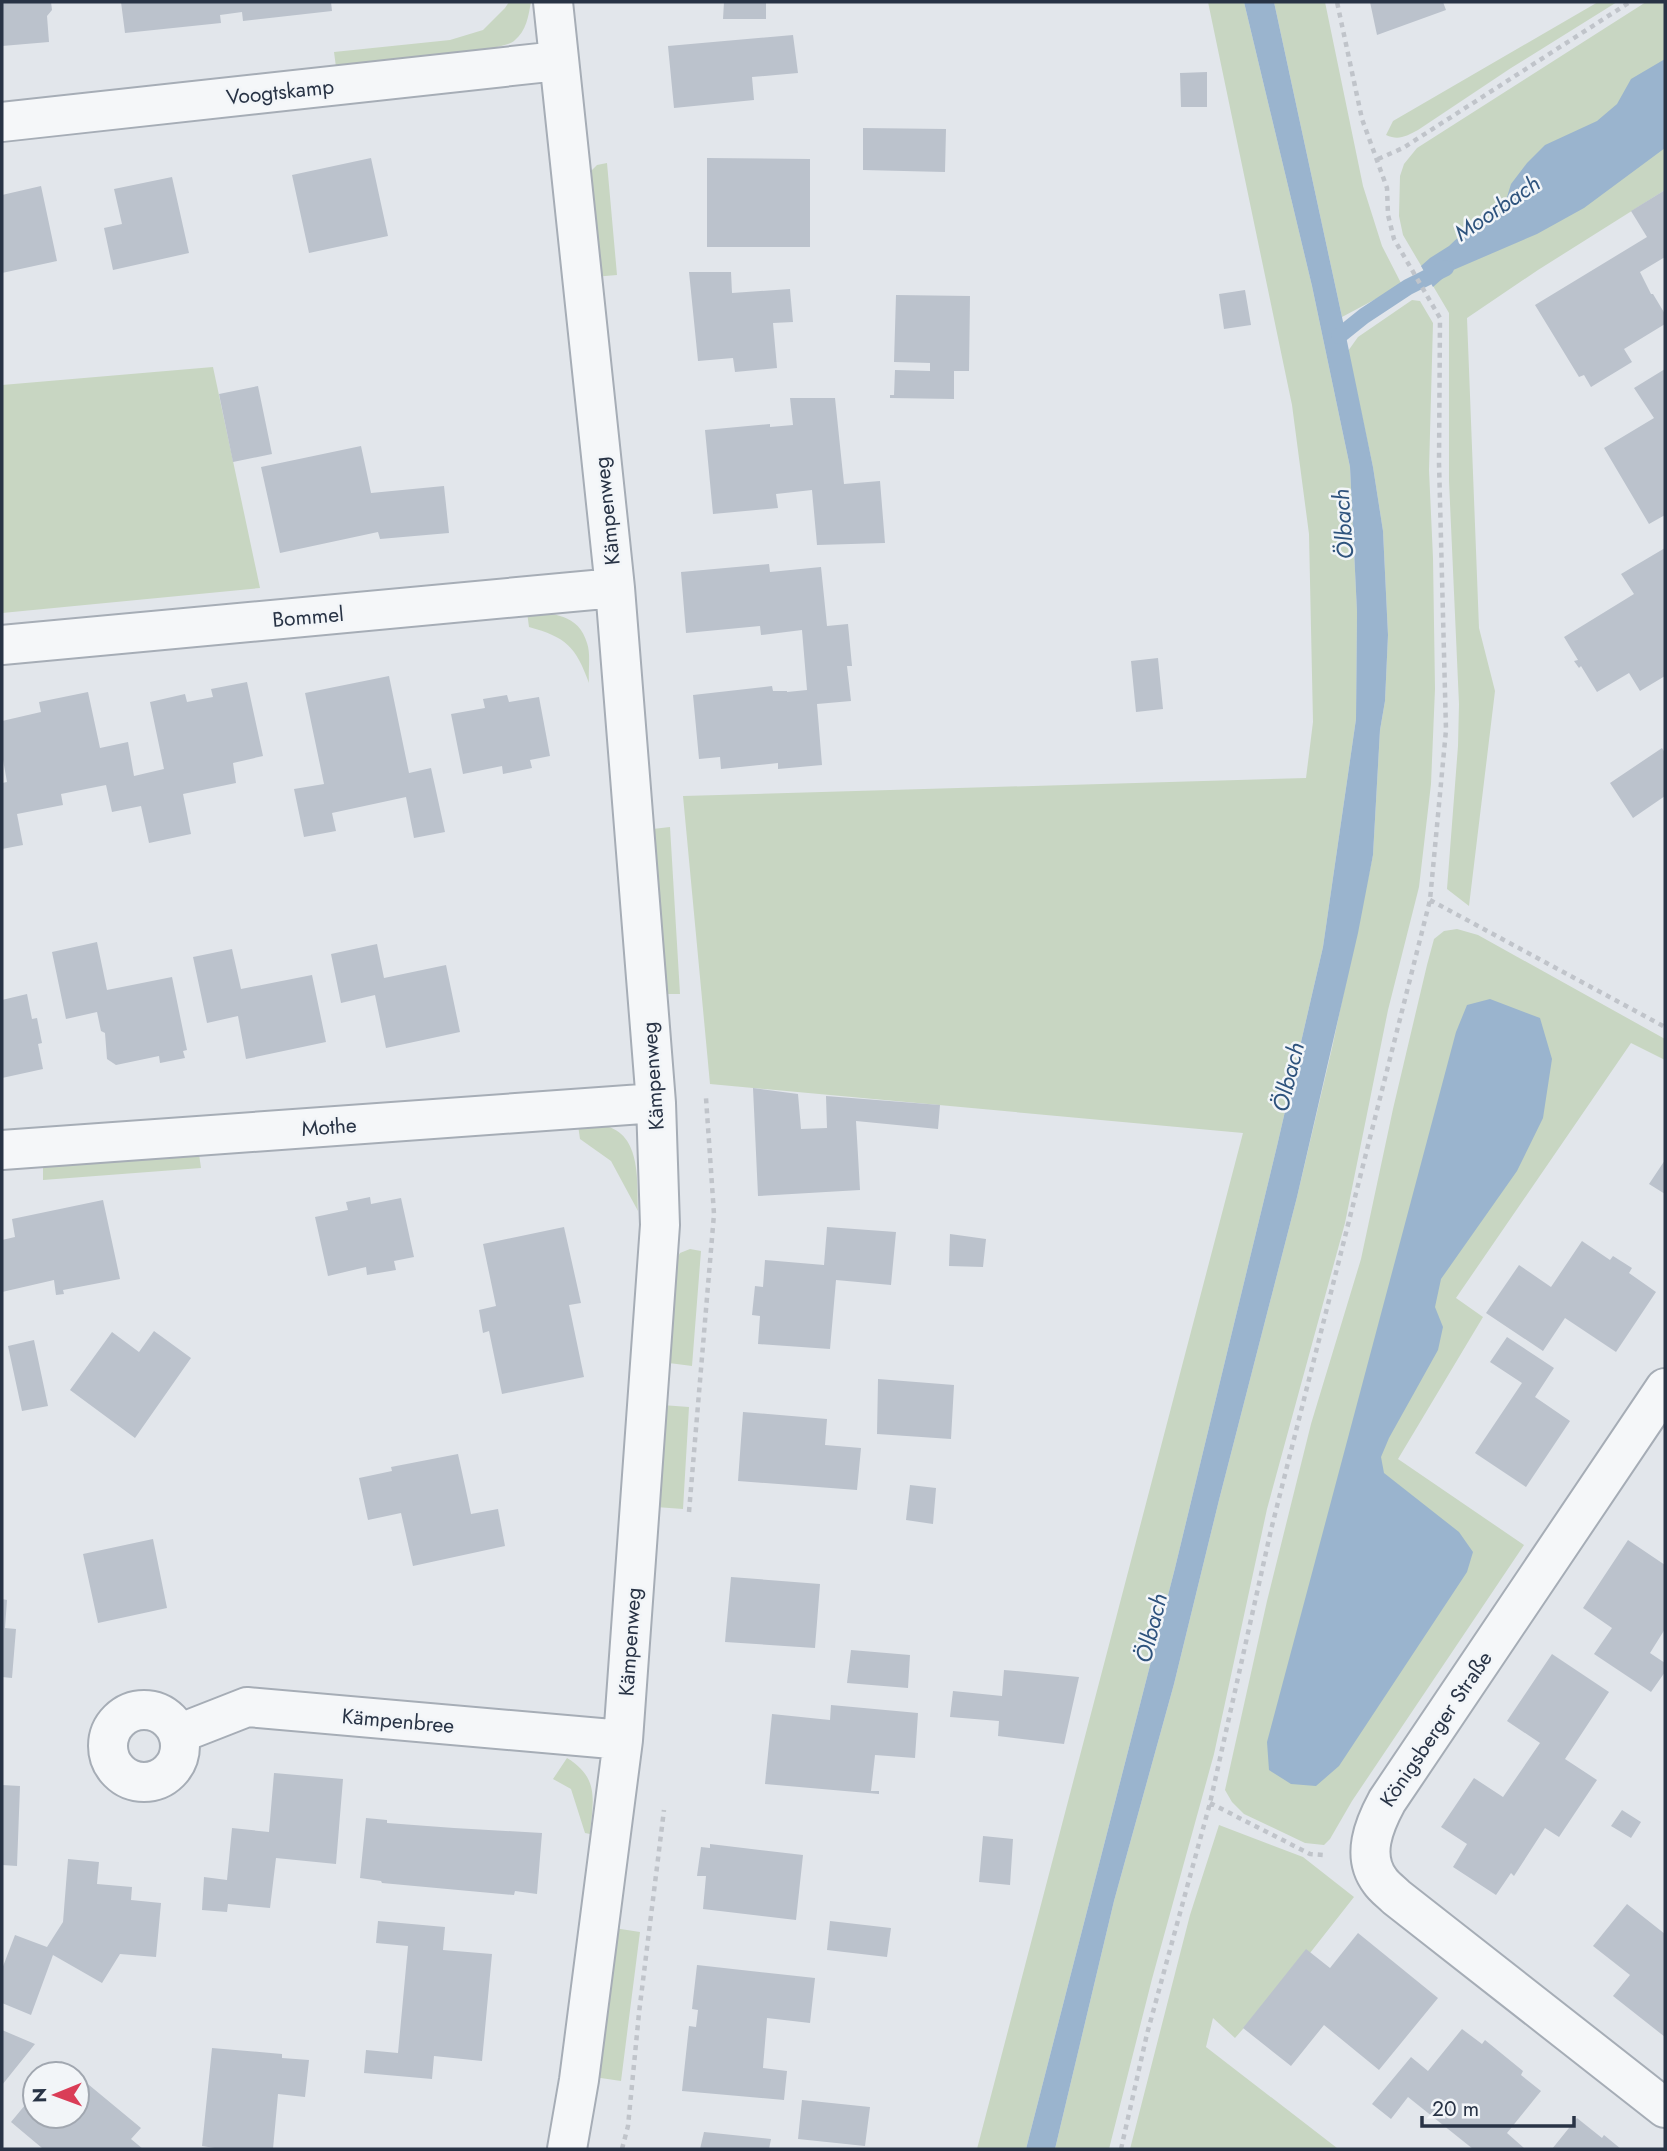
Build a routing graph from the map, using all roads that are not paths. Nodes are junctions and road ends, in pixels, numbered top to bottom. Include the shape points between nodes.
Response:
1 (553, 2) edge
2 (558, 61) junction
3 (2, 122) edge
4 (615, 588) junction
5 (2, 645) edge
6 (656, 1103) junction
7 (2, 1150) edge
8 (1665, 1388) edge
9 (178, 1734) dead end
10 (623, 1740) junction
11 (1665, 2108) edge
12 (566, 2149) edge

1 - 2 street, Kämpenweg
2 - 3 street, Voogtskamp
2 - 4 street, Kämpenweg
4 - 5 street, Bommel
4 - 6 street, Kämpenweg
6 - 7 street, Mothe
6 - 10 street, Kämpenweg via 660,1225
8 - 11 street, Königsberger Straße via 1387,1801 1374,1825 1370,1856 1379,1880 1396,1897
9 - 10 street, Kämpenbree via 247,1707
10 - 12 street, Kämpenweg

